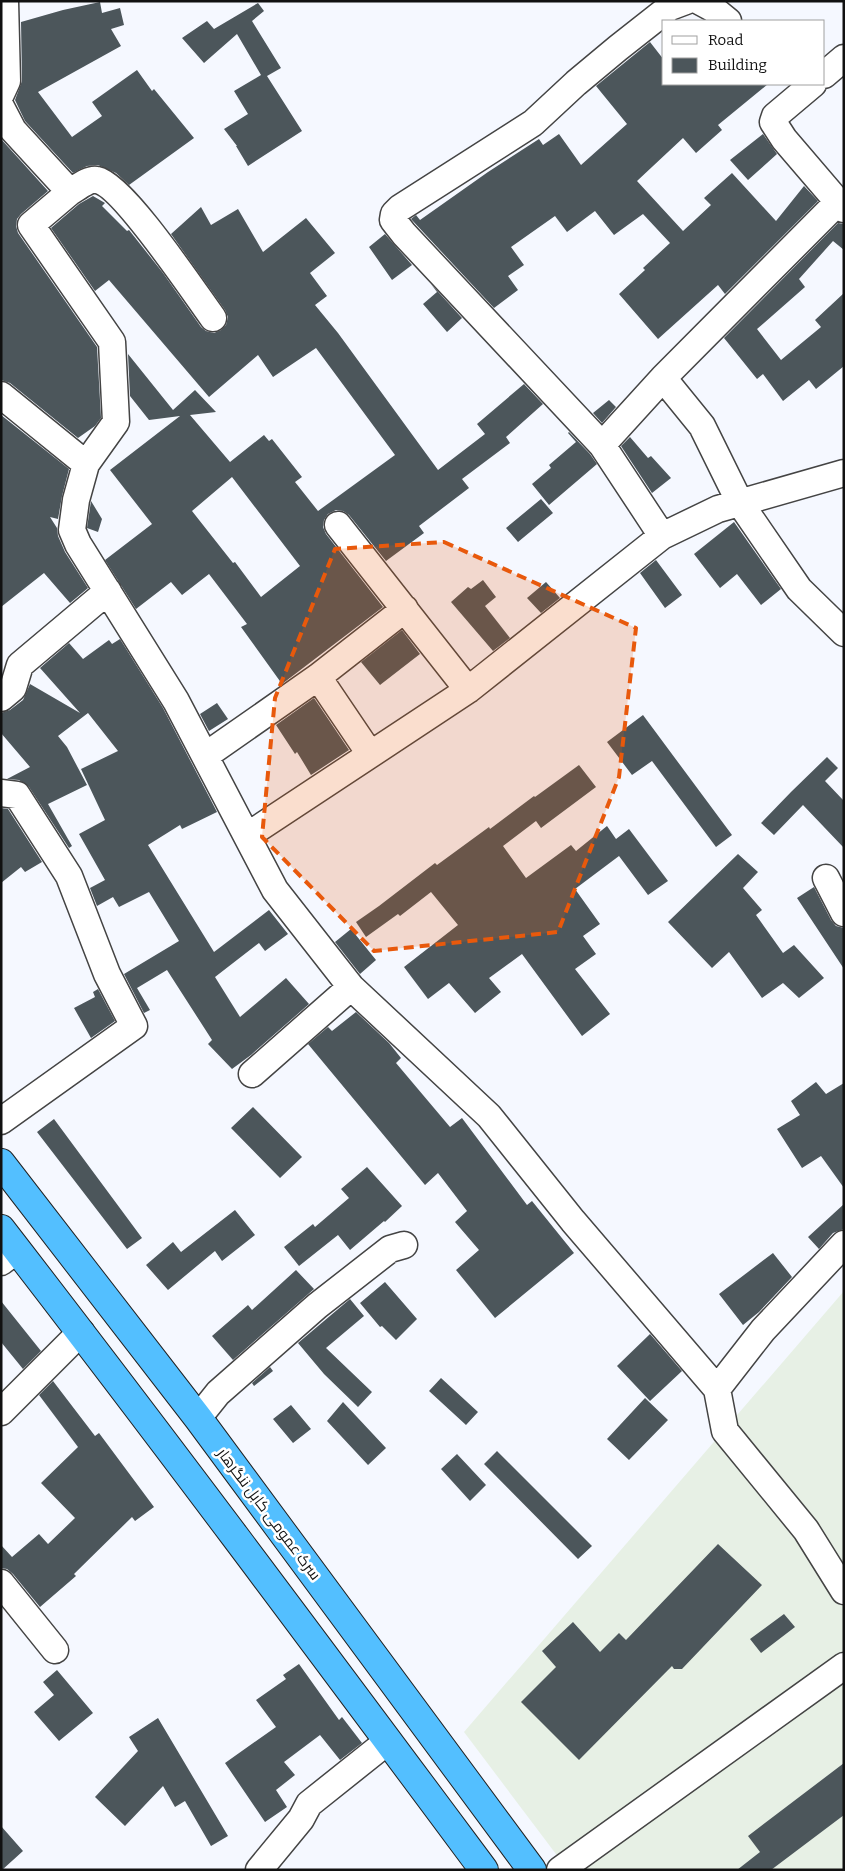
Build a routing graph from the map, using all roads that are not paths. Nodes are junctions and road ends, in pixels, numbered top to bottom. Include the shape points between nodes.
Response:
1 (5, 1) edge
2 (686, 1) edge
3 (700, 1) edge
4 (727, 20) edge
5 (844, 58) edge
6 (825, 74) edge
7 (801, 88) edge
8 (1, 94) edge
9 (1, 107) edge
10 (70, 192) junction
11 (841, 206) edge
12 (213, 318) dead end
13 (663, 378) junction
14 (1, 395) edge
15 (602, 445) junction
16 (86, 464) junction
17 (844, 473) edge
18 (740, 503) junction
19 (338, 524) dead end
20 (662, 536) junction
21 (108, 592) junction
22 (405, 609) junction
23 (844, 633) edge
24 (318, 677) junction
25 (468, 690) junction
26 (1, 698) edge
27 (370, 754) junction
28 (205, 756) junction
29 (1, 793) edge
30 (247, 836) junction
31 (826, 878) dead end
32 (844, 913) edge
33 (351, 987) junction
34 (252, 1074) dead end
35 (1, 1121) edge
36 (1, 1162) edge
37 (844, 1244) edge
38 (404, 1245) dead end
39 (7, 1247) edge
40 (81, 1332) junction
41 (717, 1389) junction
42 (1, 1412) edge
43 (198, 1418) junction
44 (1, 1583) edge
45 (844, 1592) edge
46 (55, 1650) dead end
47 (844, 1666) edge
48 (388, 1741) junction
49 (259, 1870) edge
50 (484, 1870) edge
51 (532, 1870) edge
52 (560, 1870) edge

1 - 8 street via 7,81
2 - 15 street via 670,7 626,42 533,123 394,214 393,220 404,234
3 - 4 street
5 - 6 street
7 - 11 street via 773,122
9 - 10 street via 13,130
10 - 12 street via 92,179 112,188 133,210
10 - 16 street via 31,225 112,342 116,422
11 - 13 street
13 - 15 street
13 - 18 street via 702,426
14 - 16 street
15 - 20 street
16 - 21 street via 72,530
17 - 18 street
18 - 20 street via 718,509
18 - 23 street via 799,589
19 - 22 street
20 - 25 street
21 - 26 street via 20,665 13,688
21 - 28 street via 176,701
22 - 24 street
22 - 25 street
24 - 27 street
24 - 28 street
25 - 27 street
27 - 30 street
28 - 30 street
29 - 35 street via 17,795 69,876 107,974 134,1026
30 - 33 street via 276,890
31 - 32 street
33 - 34 street
33 - 41 street via 489,1116 572,1221
36 - 43 highway, سرک عمومی کابل ننگرهار
37 - 41 street via 763,1330
38 - 43 street via 390,1250 317,1306 218,1393
39 - 40 highway
40 - 42 street
40 - 48 highway
41 - 45 street via 725,1431 806,1530
43 - 51 highway, سرک عمومی کابل ننگرهار
44 - 46 street
47 - 52 street
48 - 49 street via 308,1804 301,1819
48 - 50 highway

